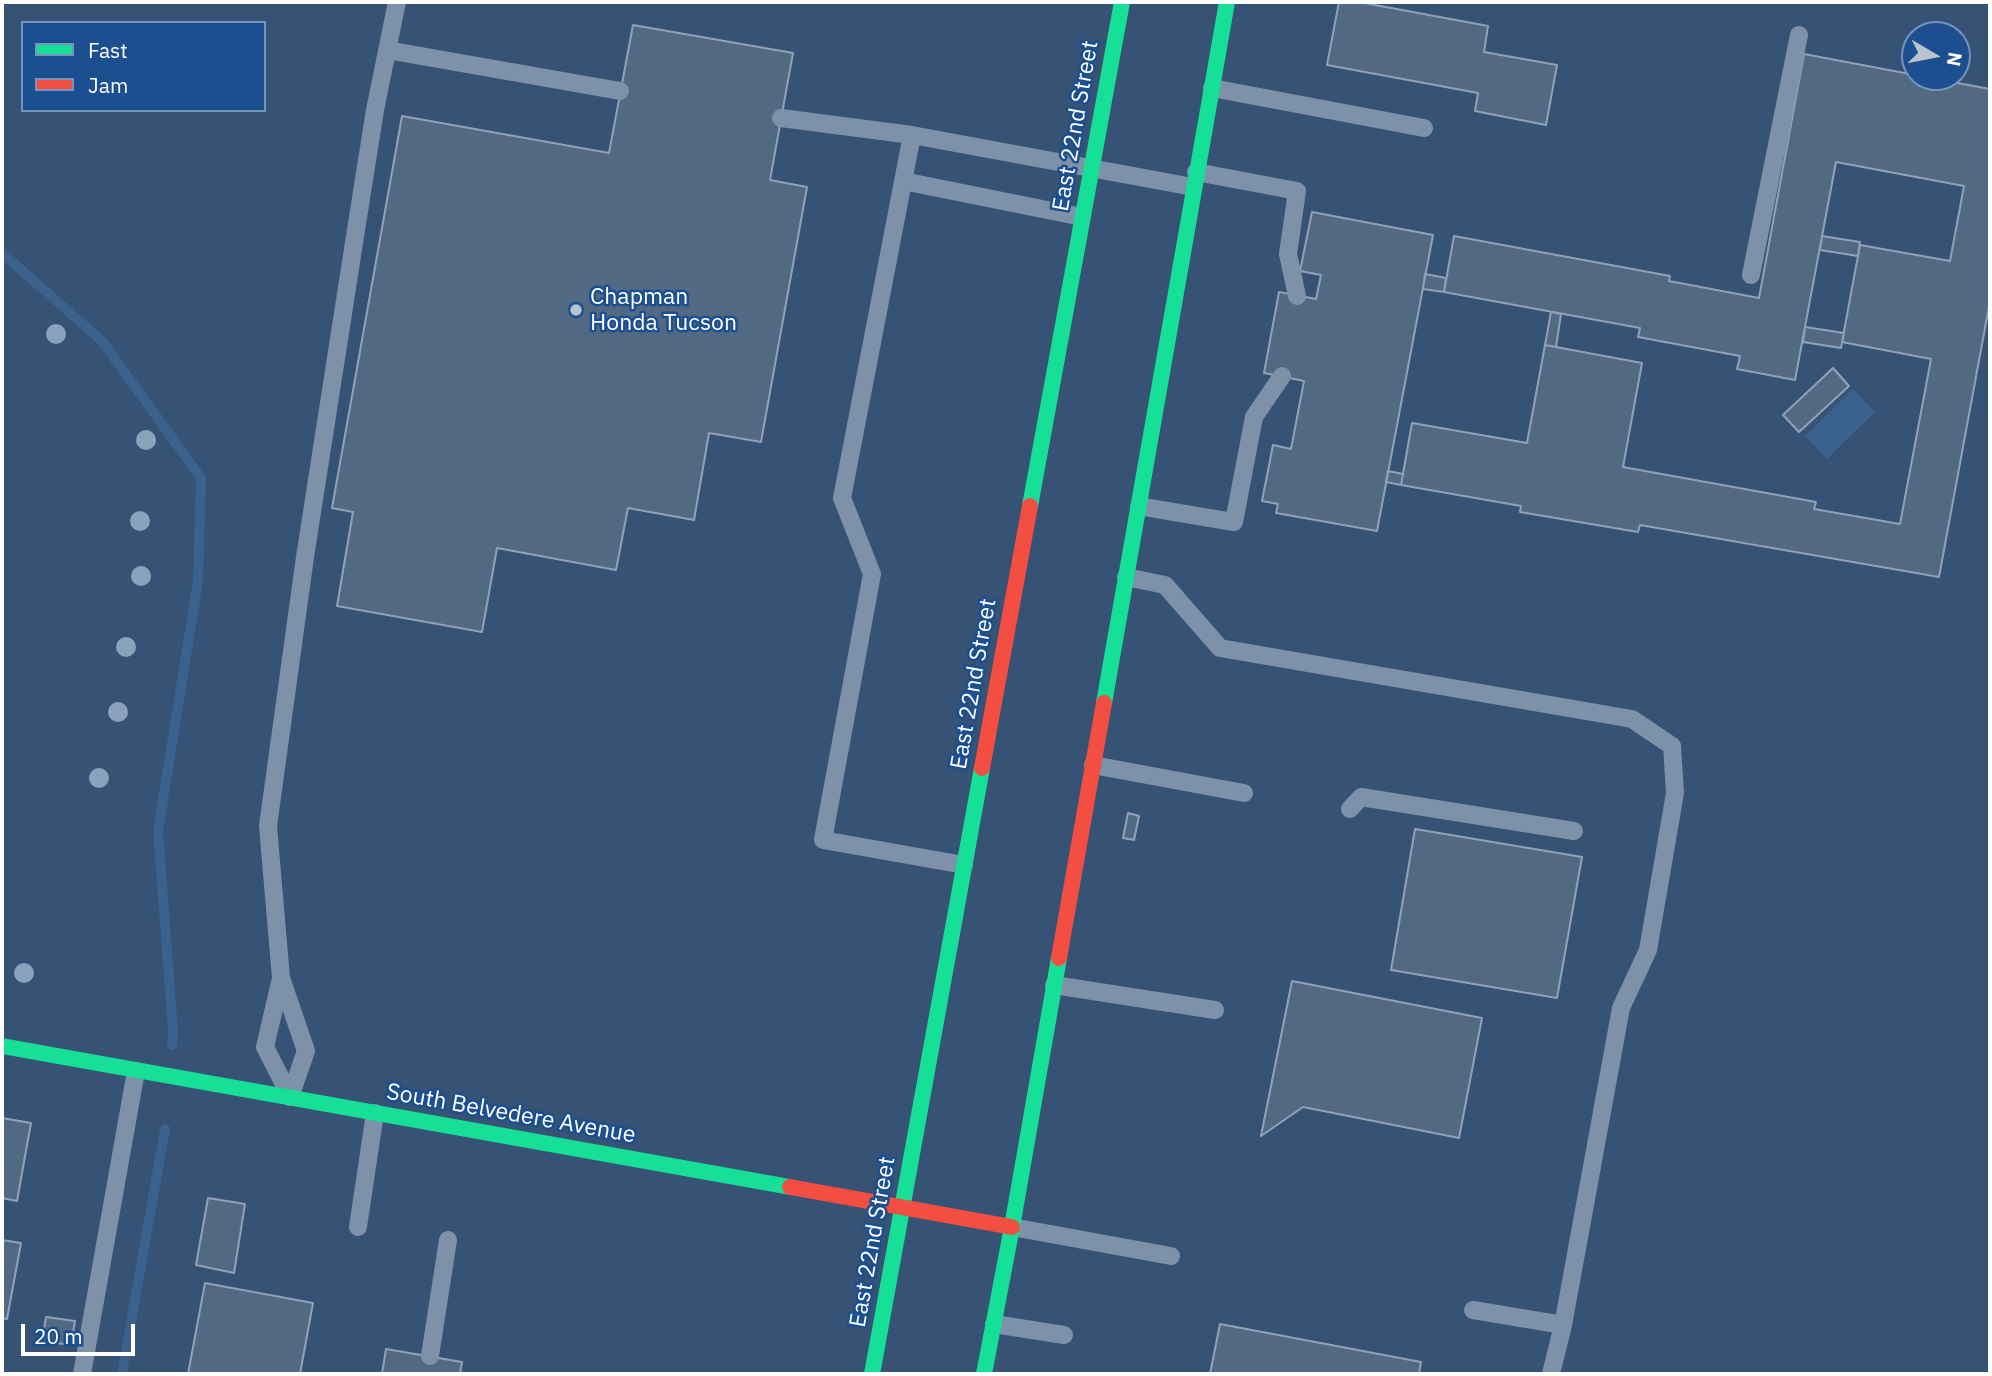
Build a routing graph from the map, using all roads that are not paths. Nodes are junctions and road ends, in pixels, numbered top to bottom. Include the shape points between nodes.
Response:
1 (397, 2) edge
2 (1122, 2) edge
3 (1227, 2) edge
4 (1799, 35) dead end
5 (387, 50) junction
6 (1212, 88) junction
7 (620, 91) dead end
8 (781, 118) dead end
9 (1424, 128) dead end
10 (912, 135) junction
11 (1091, 169) junction
12 (1195, 180) junction
13 (903, 181) junction
14 (1082, 217) junction
15 (1751, 275) dead end
16 (1297, 296) dead end
17 (1282, 376) dead end
18 (1139, 506) junction
19 (1126, 577) junction
20 (1093, 765) junction
21 (1244, 793) dead end
22 (1350, 809) dead end
23 (1574, 831) dead end
24 (964, 865) junction
25 (281, 978) junction
26 (1054, 985) junction
27 (1215, 1010) dead end
28 (2, 1046) edge
29 (136, 1071) junction
30 (290, 1097) junction
31 (375, 1113) junction
32 (902, 1208) junction
33 (358, 1227) dead end
34 (1012, 1227) junction
35 (448, 1240) dead end
36 (1171, 1256) dead end
37 (1473, 1310) dead end
38 (994, 1324) junction
39 (1563, 1325) junction
40 (1064, 1335) dead end
41 (430, 1356) dead end
42 (82, 1374) edge
43 (872, 1374) edge
44 (984, 1374) edge
45 (1552, 1374) edge

1 - 5 lane
2 - 11 main road, East 22nd Street
3 - 6 main road
4 - 15 lane
5 - 7 lane
5 - 25 lane via 305,557 268,826
6 - 9 lane
6 - 12 main road
8 - 10 lane
10 - 11 lane
10 - 13 lane
11 - 12 lane
11 - 14 main road, East 22nd Street
12 - 16 lane via 1297,191 1288,254
12 - 18 main road
13 - 14 lane
13 - 24 lane via 842,498 872,574 823,840
14 - 24 main road, East 22nd Street
17 - 18 lane via 1254,417 1234,522
18 - 19 main road
19 - 20 main road
19 - 39 lane via 1165,585 1220,648 1632,719 1672,746 1675,793 1648,950 1622,1008
20 - 21 lane
20 - 26 main road
22 - 23 lane via 1361,797
24 - 32 main road, East 22nd Street
25 - 30 lane via 306,1051
25 - 30 lane via 265,1047
26 - 27 lane
26 - 34 main road
28 - 29 main road, South Belvedere Avenue
29 - 30 main road, South Belvedere Avenue
29 - 42 lane
30 - 31 main road, South Belvedere Avenue
31 - 32 main road, South Belvedere Avenue
31 - 33 lane
32 - 34 main road, South Belvedere Avenue
32 - 43 main road, East 22nd Street
34 - 36 lane
34 - 38 main road
35 - 41 lane
37 - 39 lane
38 - 40 lane
38 - 44 main road
39 - 45 lane

